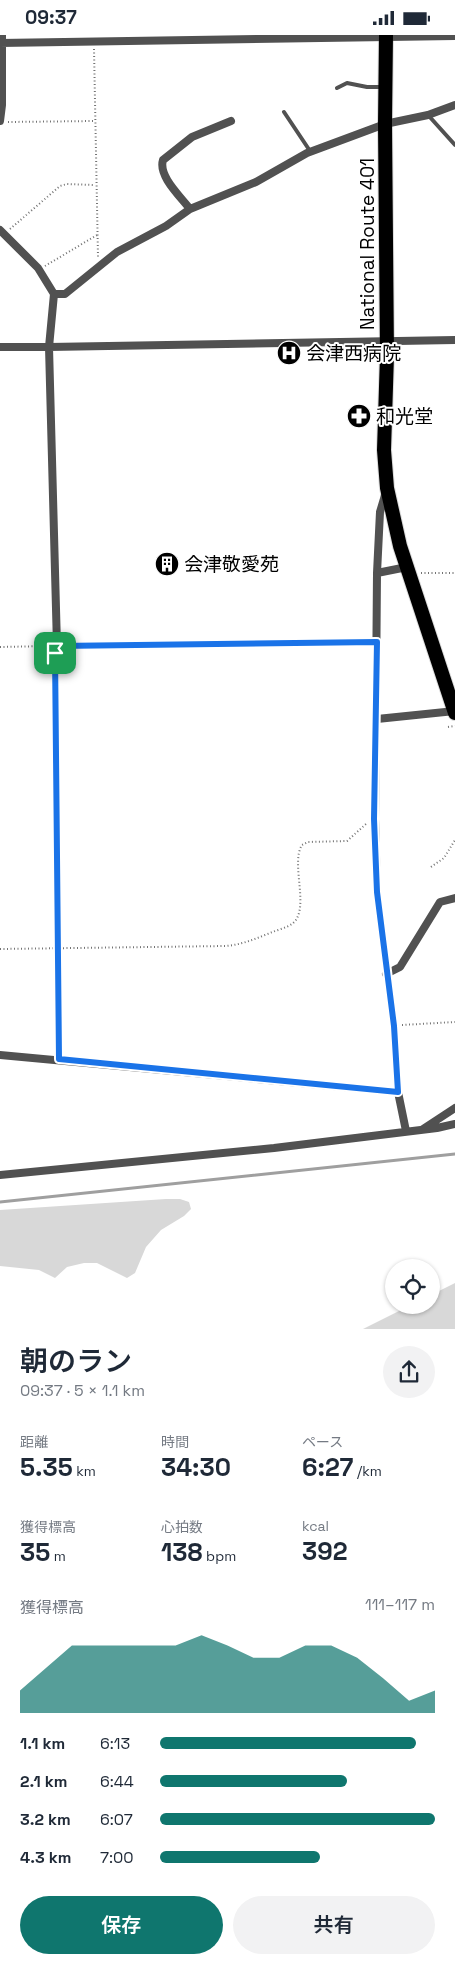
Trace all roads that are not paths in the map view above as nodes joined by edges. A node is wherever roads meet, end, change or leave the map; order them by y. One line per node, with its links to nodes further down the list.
1 (386, 36): 2 (street); 3 (street); 4 (highway, National Route 401)
2 (455, 36)
3 (1, 40): 9 (street)
4 (386, 87): 5 (lane); 11 (highway, National Route 401)
5 (337, 88)
6 (455, 105): 8 (street)
7 (284, 112): 13 (lane)
8 (428, 115): 11 (street); 12 (lane)
9 (1, 121)
10 (232, 121): 14 (street)
11 (385, 124): 13 (street); 18 (highway, National Route 401)
12 (455, 145)
13 (310, 151): 14 (street)
14 (190, 209): 16 (street)
15 (2, 232): 16 (street)
16 (54, 294): 20 (street)
17 (455, 341): 18 (street)
18 (386, 343): 20 (street); 21 (highway, National Route 401)
19 (0, 347): 20 (street)
20 (50, 347): 24 (street)
21 (387, 488): 22 (highway, National Route 401); 23 (street)
22 (408, 570): 23 (street); 25 (highway, National Route 401)
23 (377, 573): 24 (street)
24 (377, 642): 26 (street)
25 (455, 712): 26 (street)
26 (377, 719): 28 (street)
27 (455, 898): 28 (street)
28 (386, 974): 30 (street)
29 (0, 1055): 30 (street)
30 (398, 1092): 34 (street)
31 (455, 1108): 33 (street)
32 (455, 1124): 33 (street)
33 (421, 1130): 34 (street)
34 (406, 1131): 35 (street)
35 (0, 1175)

